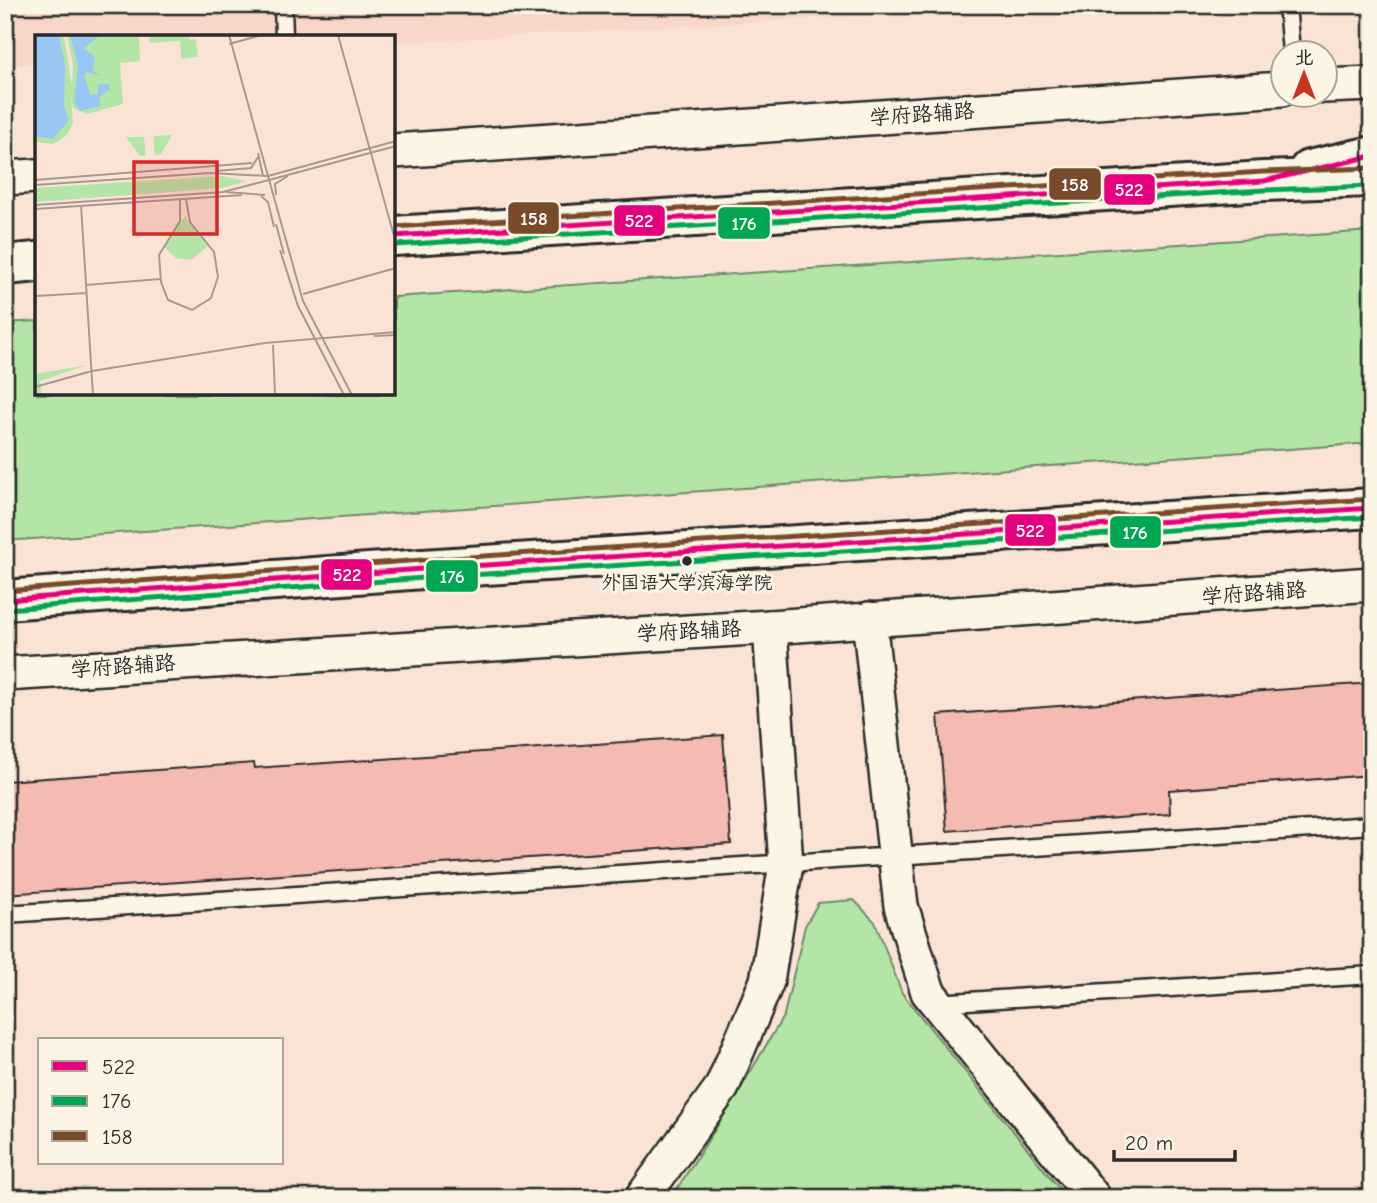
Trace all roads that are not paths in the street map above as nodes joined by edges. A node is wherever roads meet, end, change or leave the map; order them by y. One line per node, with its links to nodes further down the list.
1 (283, 5): 3 (lane)
2 (1287, 5): 4 (lane)
3 (284, 35)
4 (1290, 38)
5 (1372, 84): 6 (street)
6 (1338, 85)
7 (1268, 90): 8 (street, 学府路辅路)
8 (396, 151)
9 (1372, 156): 13 (main road)
10 (35, 176): 12 (street)
11 (1372, 177): 13 (main road)
12 (5, 178)
13 (1264, 181): 14 (main road)
14 (396, 236)
15 (35, 262): 16 (main road)
16 (5, 264)
17 (1372, 508): 19 (main road)
18 (1372, 584): 20 (street, 学府路辅路)
19 (5, 600)
20 (869, 619): 21 (street, 学府路辅路); 24 (street)
21 (770, 627): 22 (street, 学府路辅路); 25 (street)
22 (5, 674)
23 (1372, 825): 24 (lane)
24 (895, 856): 25 (lane); 28 (street)
25 (786, 864): 26 (lane); 29 (street)
26 (5, 914)
27 (1372, 975): 28 (lane)
28 (936, 1003): 30 (street)
29 (642, 1198)
30 (1094, 1198)

